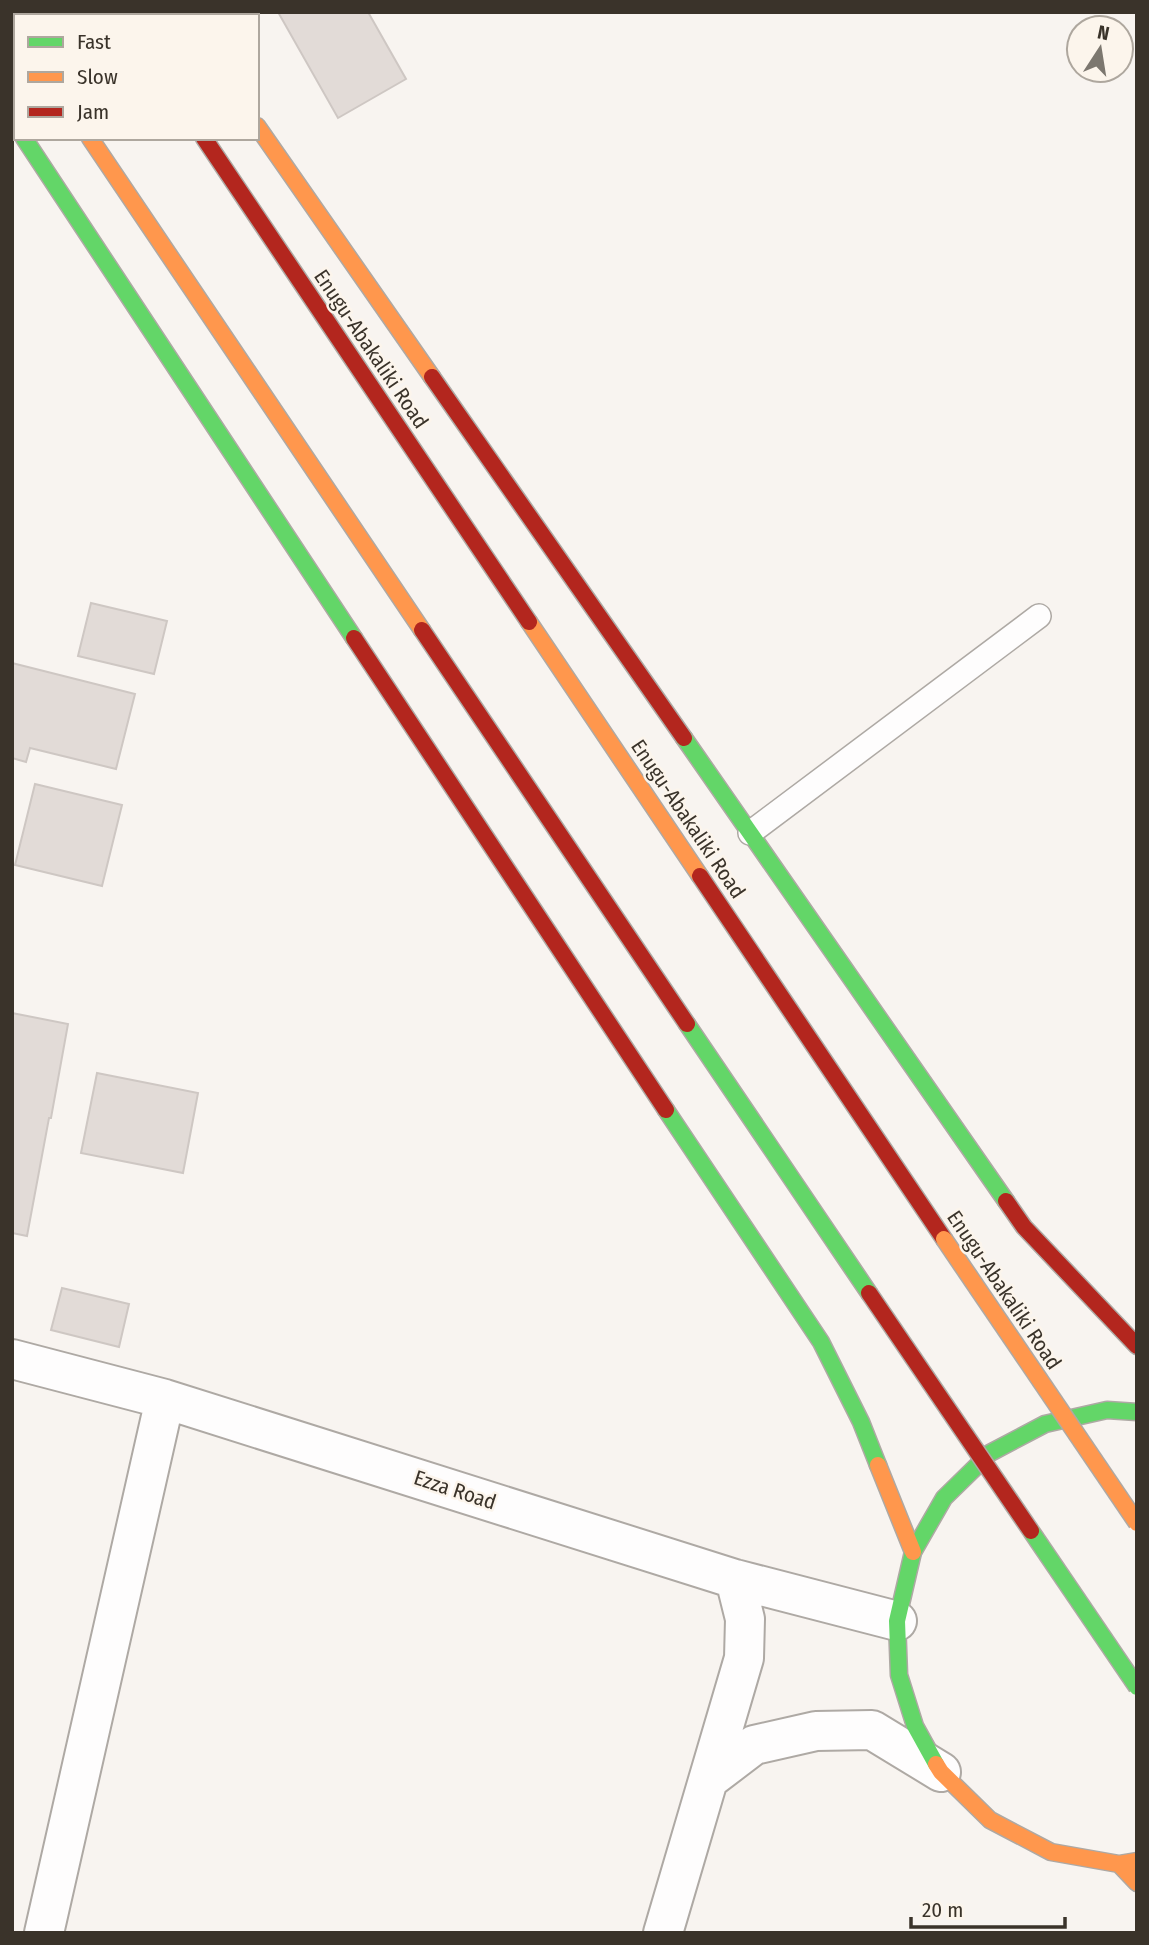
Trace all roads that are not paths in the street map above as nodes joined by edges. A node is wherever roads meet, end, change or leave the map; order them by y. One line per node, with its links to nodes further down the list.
1 (259, 130): 6 (main road)
2 (25, 140): 12 (main road)
3 (91, 140): 15 (main road, bridge)
4 (205, 140): 11 (main road, Enugu-Abakaliki Road, bridge)
5 (1039, 616): 6 (lane)
6 (750, 832): 7 (main road)
7 (1137, 1346)
8 (12, 1359): 9 (street, Ezza Road)
9 (165, 1399): 13 (street, Ezza Road); 21 (street)
10 (1137, 1412): 12 (main road)
11 (1137, 1523)
12 (913, 1552): 14 (main road)
13 (735, 1579): 14 (street, Ezza Road); 17 (street)
14 (897, 1621): 16 (main road)
15 (1137, 1686)
16 (941, 1772): 17 (street); 19 (main road)
17 (708, 1780): 22 (street)
18 (1137, 1861): 19 (main road)
19 (1119, 1864): 20 (main road)
20 (1137, 1884)
21 (44, 1933)
22 (663, 1933)

